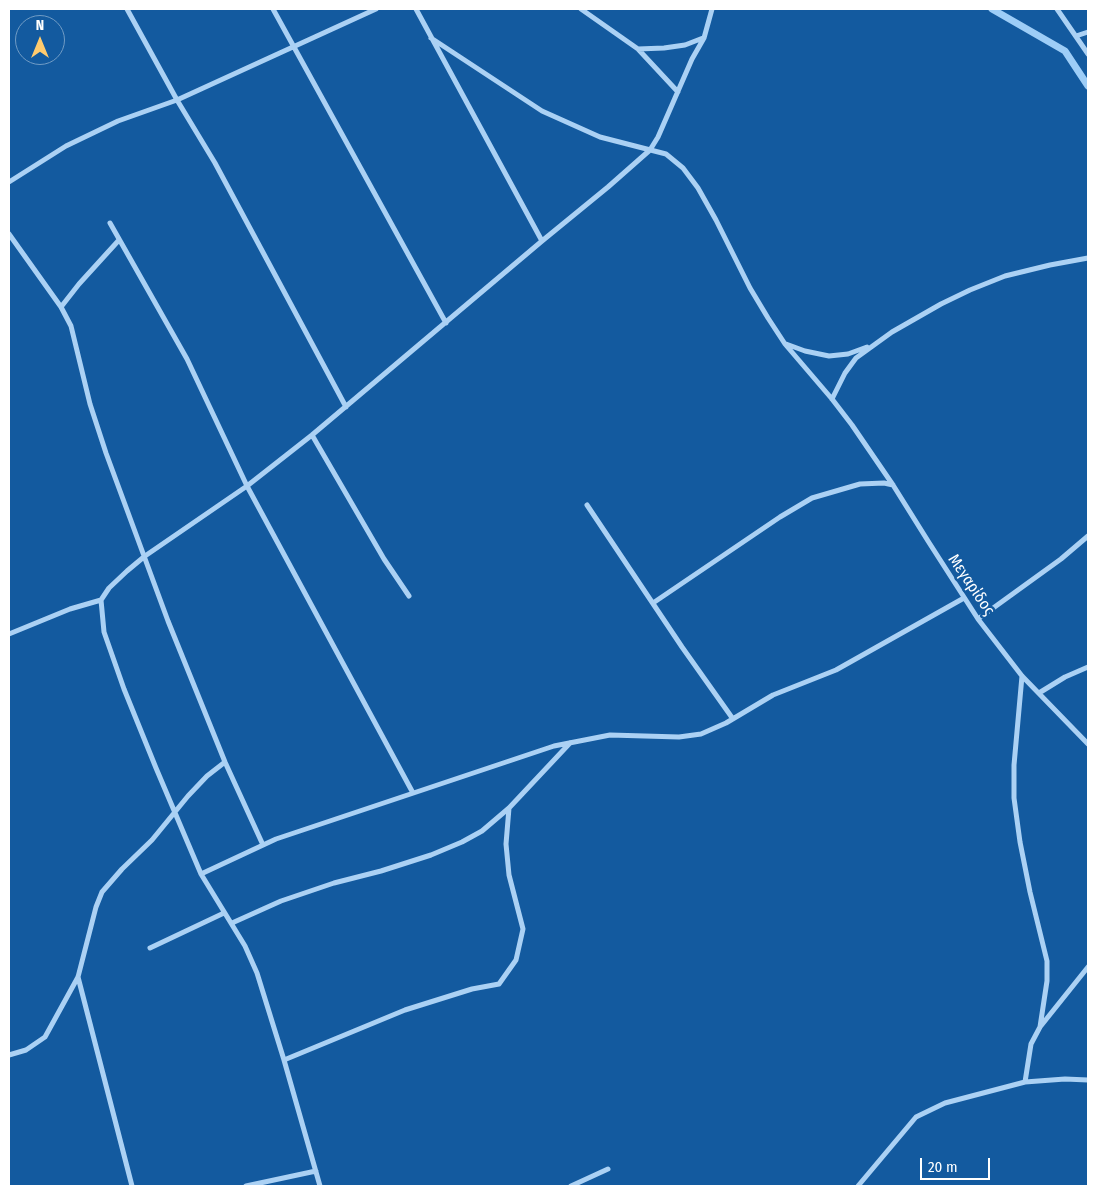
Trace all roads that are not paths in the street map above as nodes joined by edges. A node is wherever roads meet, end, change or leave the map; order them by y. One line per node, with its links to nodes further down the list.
1 (127, 9): 16 (street)
2 (274, 9): 12 (street)
3 (376, 9): 12 (street)
4 (416, 9): 10 (street)
5 (581, 9): 13 (street)
6 (712, 9): 11 (street)
7 (1057, 9): 9 (street)
8 (1088, 32): 9 (street)
9 (1076, 36): 14 (street)
10 (431, 38): 17 (street, Μεγαρίδος); 22 (street)
11 (704, 38): 13 (street); 15 (street)
12 (294, 48): 16 (street); 25 (street)
13 (638, 49): 15 (street)
14 (1088, 54)
15 (678, 92): 17 (street)
16 (177, 100): 18 (street); 29 (street)
17 (650, 150): 22 (street); 26 (street, Μεγαρίδος)
18 (9, 182)
19 (110, 223): 21 (street)
20 (9, 234): 24 (street)
21 (119, 240): 24 (street); 32 (street)
22 (542, 241): 25 (street)
23 (1088, 258): 27 (street)
24 (61, 307): 35 (street)
25 (446, 323): 29 (street)
26 (785, 344): 27 (street); 28 (street, Μεγαρίδος)
27 (874, 344): 28 (street)
28 (832, 399): 31 (street, Μεγαρίδος)
29 (346, 407): 30 (street)
30 (312, 435): 32 (street); 36 (street)
31 (894, 485): 37 (street, Μεγαρίδος); 39 (street)
32 (247, 486): 35 (street); 49 (street)
33 (587, 505): 39 (street)
34 (1088, 536): 40 (street)
35 (144, 556): 38 (street); 48 (street)
36 (409, 596)
37 (964, 598): 40 (street, Μεγαρίδος); 45 (street)
38 (101, 600): 41 (street); 51 (street)
39 (653, 603): 45 (street)
40 (978, 619): 43 (street, Μεγαρίδος)
41 (9, 634)
42 (1088, 667): 44 (street)
43 (1022, 676): 44 (street, Μεγαρίδος); 59 (street)
44 (1039, 693): 47 (street, Μεγαρίδος)
45 (733, 719): 46 (street)
46 (570, 742): 49 (street); 50 (street)
47 (1088, 744)
48 (225, 762): 51 (street); 52 (street)
49 (414, 793): 52 (street)
50 (509, 808): 55 (street); 61 (street)
51 (176, 812): 53 (street); 58 (street)
52 (262, 845): 53 (street)
53 (201, 874): 54 (street)
54 (224, 913): 55 (street); 56 (street)
55 (232, 923): 61 (street)
56 (150, 948)
57 (1088, 968): 59 (street)
58 (78, 977): 60 (street); 66 (street)
59 (1040, 1027): 63 (street)
60 (9, 1055)
61 (284, 1060): 65 (street)
62 (1088, 1080): 63 (street)
63 (1024, 1082): 70 (street)
64 (608, 1169): 69 (street)
65 (316, 1171): 67 (street); 68 (street)
66 (132, 1186)
67 (246, 1186)
68 (320, 1186)
69 (571, 1186)
70 (858, 1186)

